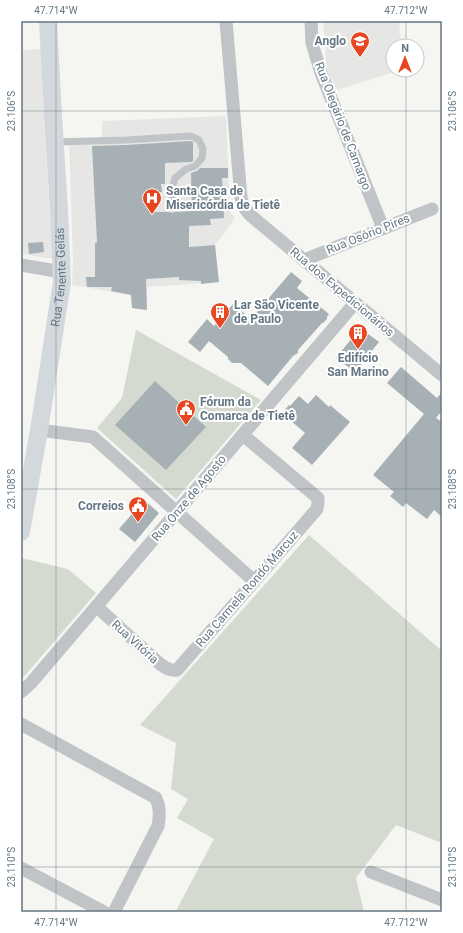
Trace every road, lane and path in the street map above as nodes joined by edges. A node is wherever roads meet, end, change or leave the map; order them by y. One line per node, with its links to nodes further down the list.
1 (48, 21): 4 (street, Rua Tenente Gelás)
2 (226, 21): 8 (street, Rua dos Expedicionários)
3 (311, 21): 7 (street, Rua Olegário de Camargo)
4 (55, 142): 5 (lane); 10 (street, Rua Tenente Gelás)
5 (172, 208)
6 (432, 209): 7 (street, Rua Osório Pires)
7 (383, 228): 8 (street, Rua Osório Pires)
8 (304, 260): 11 (street, Rua dos Expedicionários)
9 (21, 265): 10 (street)
10 (62, 272): 13 (street, Rua Tenente Gelás)
11 (355, 303): 12 (street, Rua dos Expedicionários); 14 (street, Rua Onze de Agosto)
12 (442, 375)
13 (39, 430): 15 (street); 16 (street, Rua Tenente Gelás)
14 (243, 435): 15 (street, Rua Onze de Agosto); 17 (street, Rua Carmela Rondó Marcuz)
15 (177, 512): 17 (street); 18 (street, Rua Onze de Agosto)
16 (21, 529)
17 (254, 581): 19 (street, Rua Carmela Rondó Marcuz)
18 (97, 607): 19 (street, Rua Vitória); 20 (street, Rua Onze de Agosto)
19 (177, 670)
20 (21, 692)
21 (21, 724): 26 (street)
22 (21, 868): 25 (street)
23 (371, 872): 24 (street)
24 (442, 900)
25 (104, 912)
26 (114, 912)

